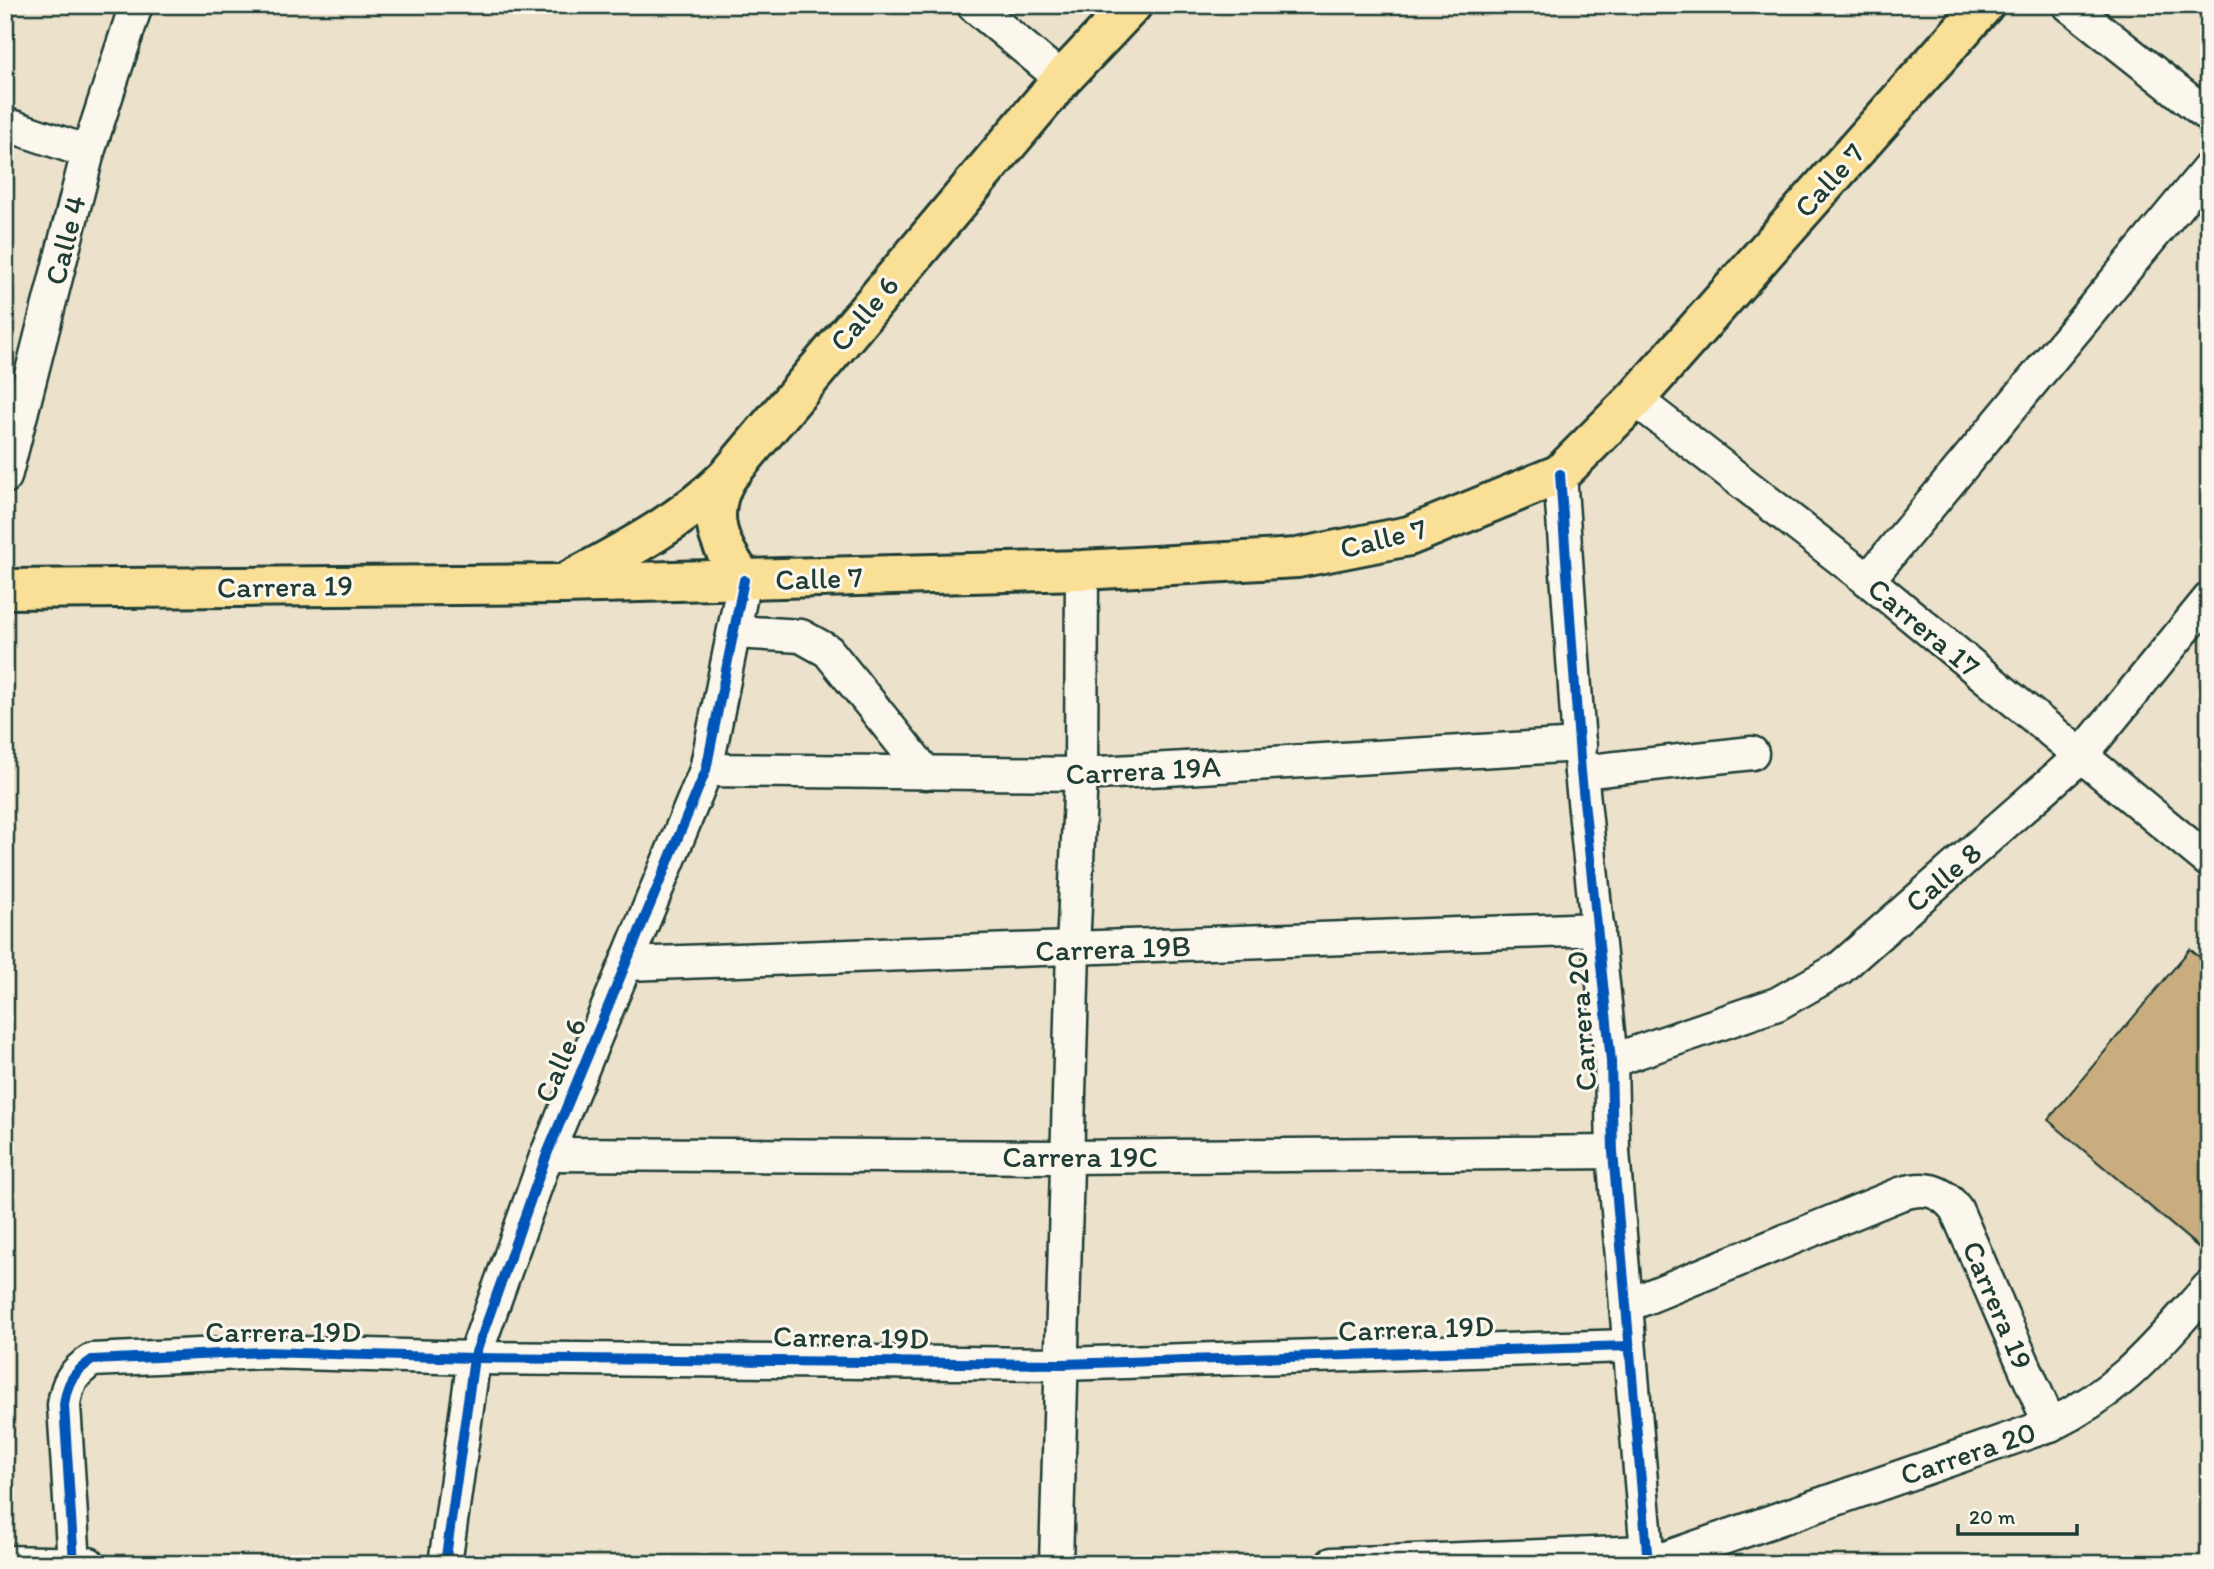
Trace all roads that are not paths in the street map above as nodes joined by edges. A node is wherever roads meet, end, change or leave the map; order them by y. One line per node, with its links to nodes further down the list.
1 (136, 5): 9 (street, Calle 4)
2 (972, 5): 6 (street)
3 (1132, 5): 6 (main road, Calle 6)
4 (1984, 5): 11 (main road, Calle 7)
5 (2069, 5): 7 (street)
6 (1062, 79): 14 (main road, Calle 6)
7 (2209, 116)
8 (5, 124): 9 (street)
9 (88, 152): 13 (street, Calle 4)
10 (2209, 168): 17 (street)
11 (1635, 399): 12 (main road, Calle 7); 17 (street, Carrera 17)
12 (1560, 474): 15 (main road, Calle 7); 24 (street, Carrera 20)
13 (5, 477)
14 (727, 477): 16 (main road); 18 (main road, Calle 6)
15 (1082, 570): 16 (main road, Calle 7); 27 (street)
16 (744, 580): 18 (main road, Calle 7); 21 (street, Calle 6)
17 (1868, 580): 23 (street, Carrera 17)
18 (564, 584): 19 (main road, Carrera 19)
19 (5, 589)
20 (2209, 599): 23 (street, Calle 8)
21 (735, 632): 25 (street, Calle 6); 26 (street)
22 (1752, 753): 24 (street, Carrera 19A)
23 (2080, 757): 28 (street, Carrera 17); 32 (street, Calle 8)
24 (1580, 759): 27 (street, Carrera 19A); 29 (street, Carrera 20)
25 (706, 770): 26 (street, Carrera 19A); 31 (street, Calle 6)
26 (926, 773): 27 (street, Carrera 19A)
27 (1081, 774): 30 (street)
28 (2209, 861)
29 (1598, 929): 30 (street, Carrera 19B); 32 (street, Carrera 20)
30 (1073, 949): 31 (street, Carrera 19B); 35 (street)
31 (627, 964): 34 (street, Calle 6)
32 (1611, 1061): 33 (street, Carrera 20)
33 (1613, 1152): 35 (street, Carrera 19C); 37 (street, Carrera 20)
34 (547, 1154): 35 (street, Carrera 19C); 39 (street, Calle 6)
35 (1067, 1157): 40 (street)
36 (2209, 1287): 41 (street, Carrera 20)
37 (1626, 1306): 38 (street, Carrera 20); 41 (street, Carrera 19)
38 (1629, 1346): 40 (street, Carrera 19D); 42 (street, Carrera 20)
39 (474, 1358): 40 (street, Carrera 19D); 44 (street, Carrera 19D); 46 (street, Calle 6)
40 (1062, 1364): 47 (street)
41 (2050, 1425): 42 (street, Carrera 20)
42 (1647, 1560): 48 (street, Carrera 20)
43 (5, 1562): 44 (street)
44 (74, 1564): 45 (street)
45 (89, 1564)
46 (445, 1564)
47 (1056, 1564)
48 (1332, 1564)

